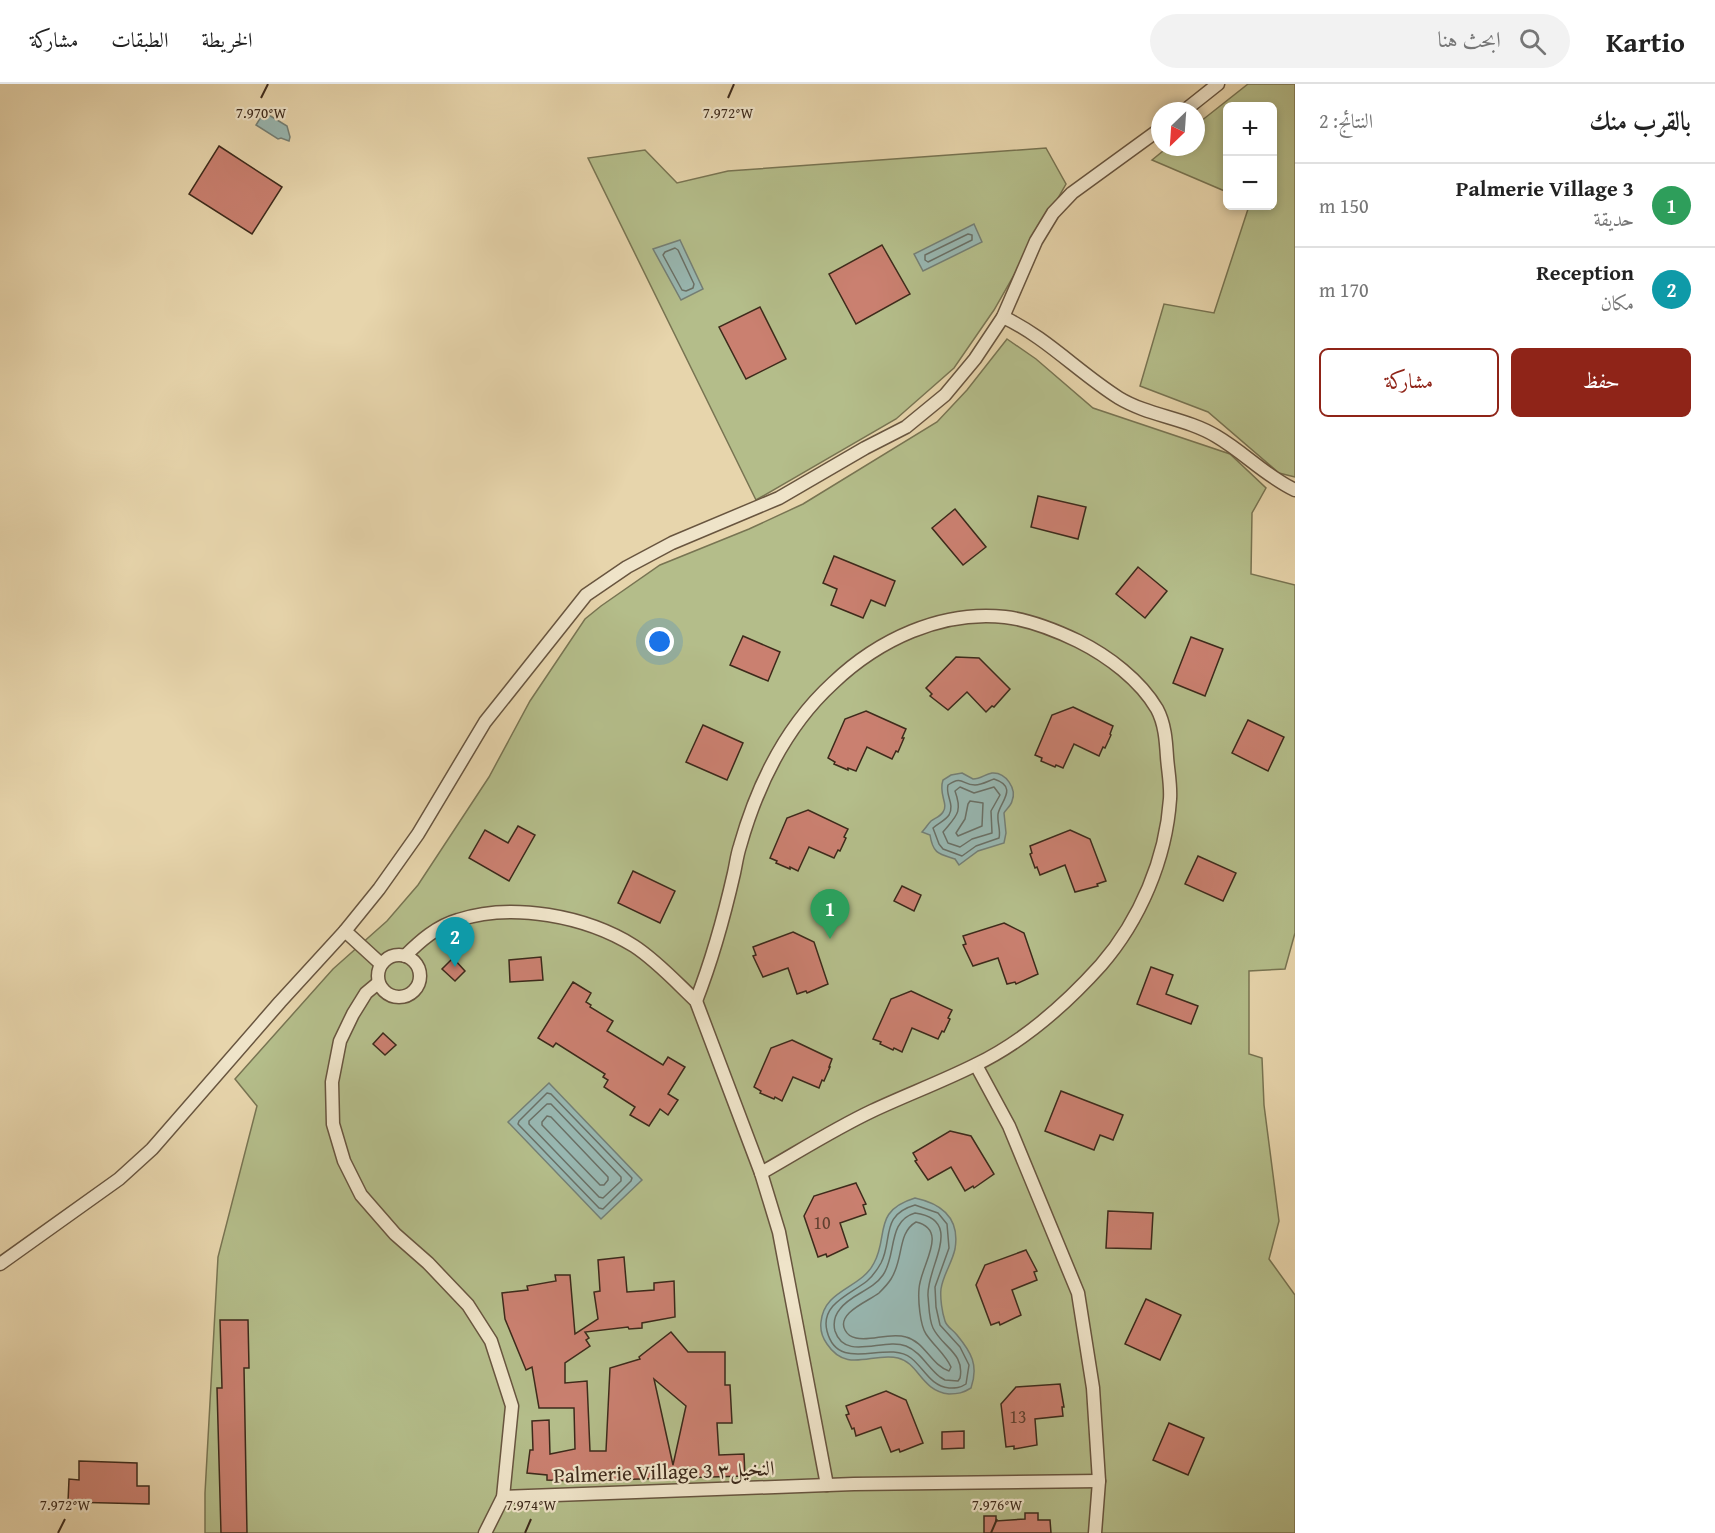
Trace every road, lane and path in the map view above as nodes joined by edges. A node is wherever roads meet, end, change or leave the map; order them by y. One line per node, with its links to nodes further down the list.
1 (1218, 84): 2 (street)
2 (1195, 102)
3 (1151, 136): 4 (street)
4 (1003, 317): 5 (street); 6 (street)
5 (1295, 490)
6 (345, 931): 8 (street); 13 (street)
7 (405, 956): 8 (street); 9 (street); 10 (street)
8 (381, 964): 9 (street)
9 (378, 982): 16 (street)
10 (696, 1001): 11 (street); 12 (street)
11 (976, 1065): 12 (street); 14 (street)
12 (761, 1173): 15 (street)
13 (0, 1264)
14 (1099, 1481): 15 (street, Palmerie Village 3 النخيل٣); 18 (street)
15 (827, 1485): 16 (street, Palmerie Village 3 النخيل٣)
16 (503, 1497): 17 (street)
17 (485, 1533)
18 (1095, 1533)

